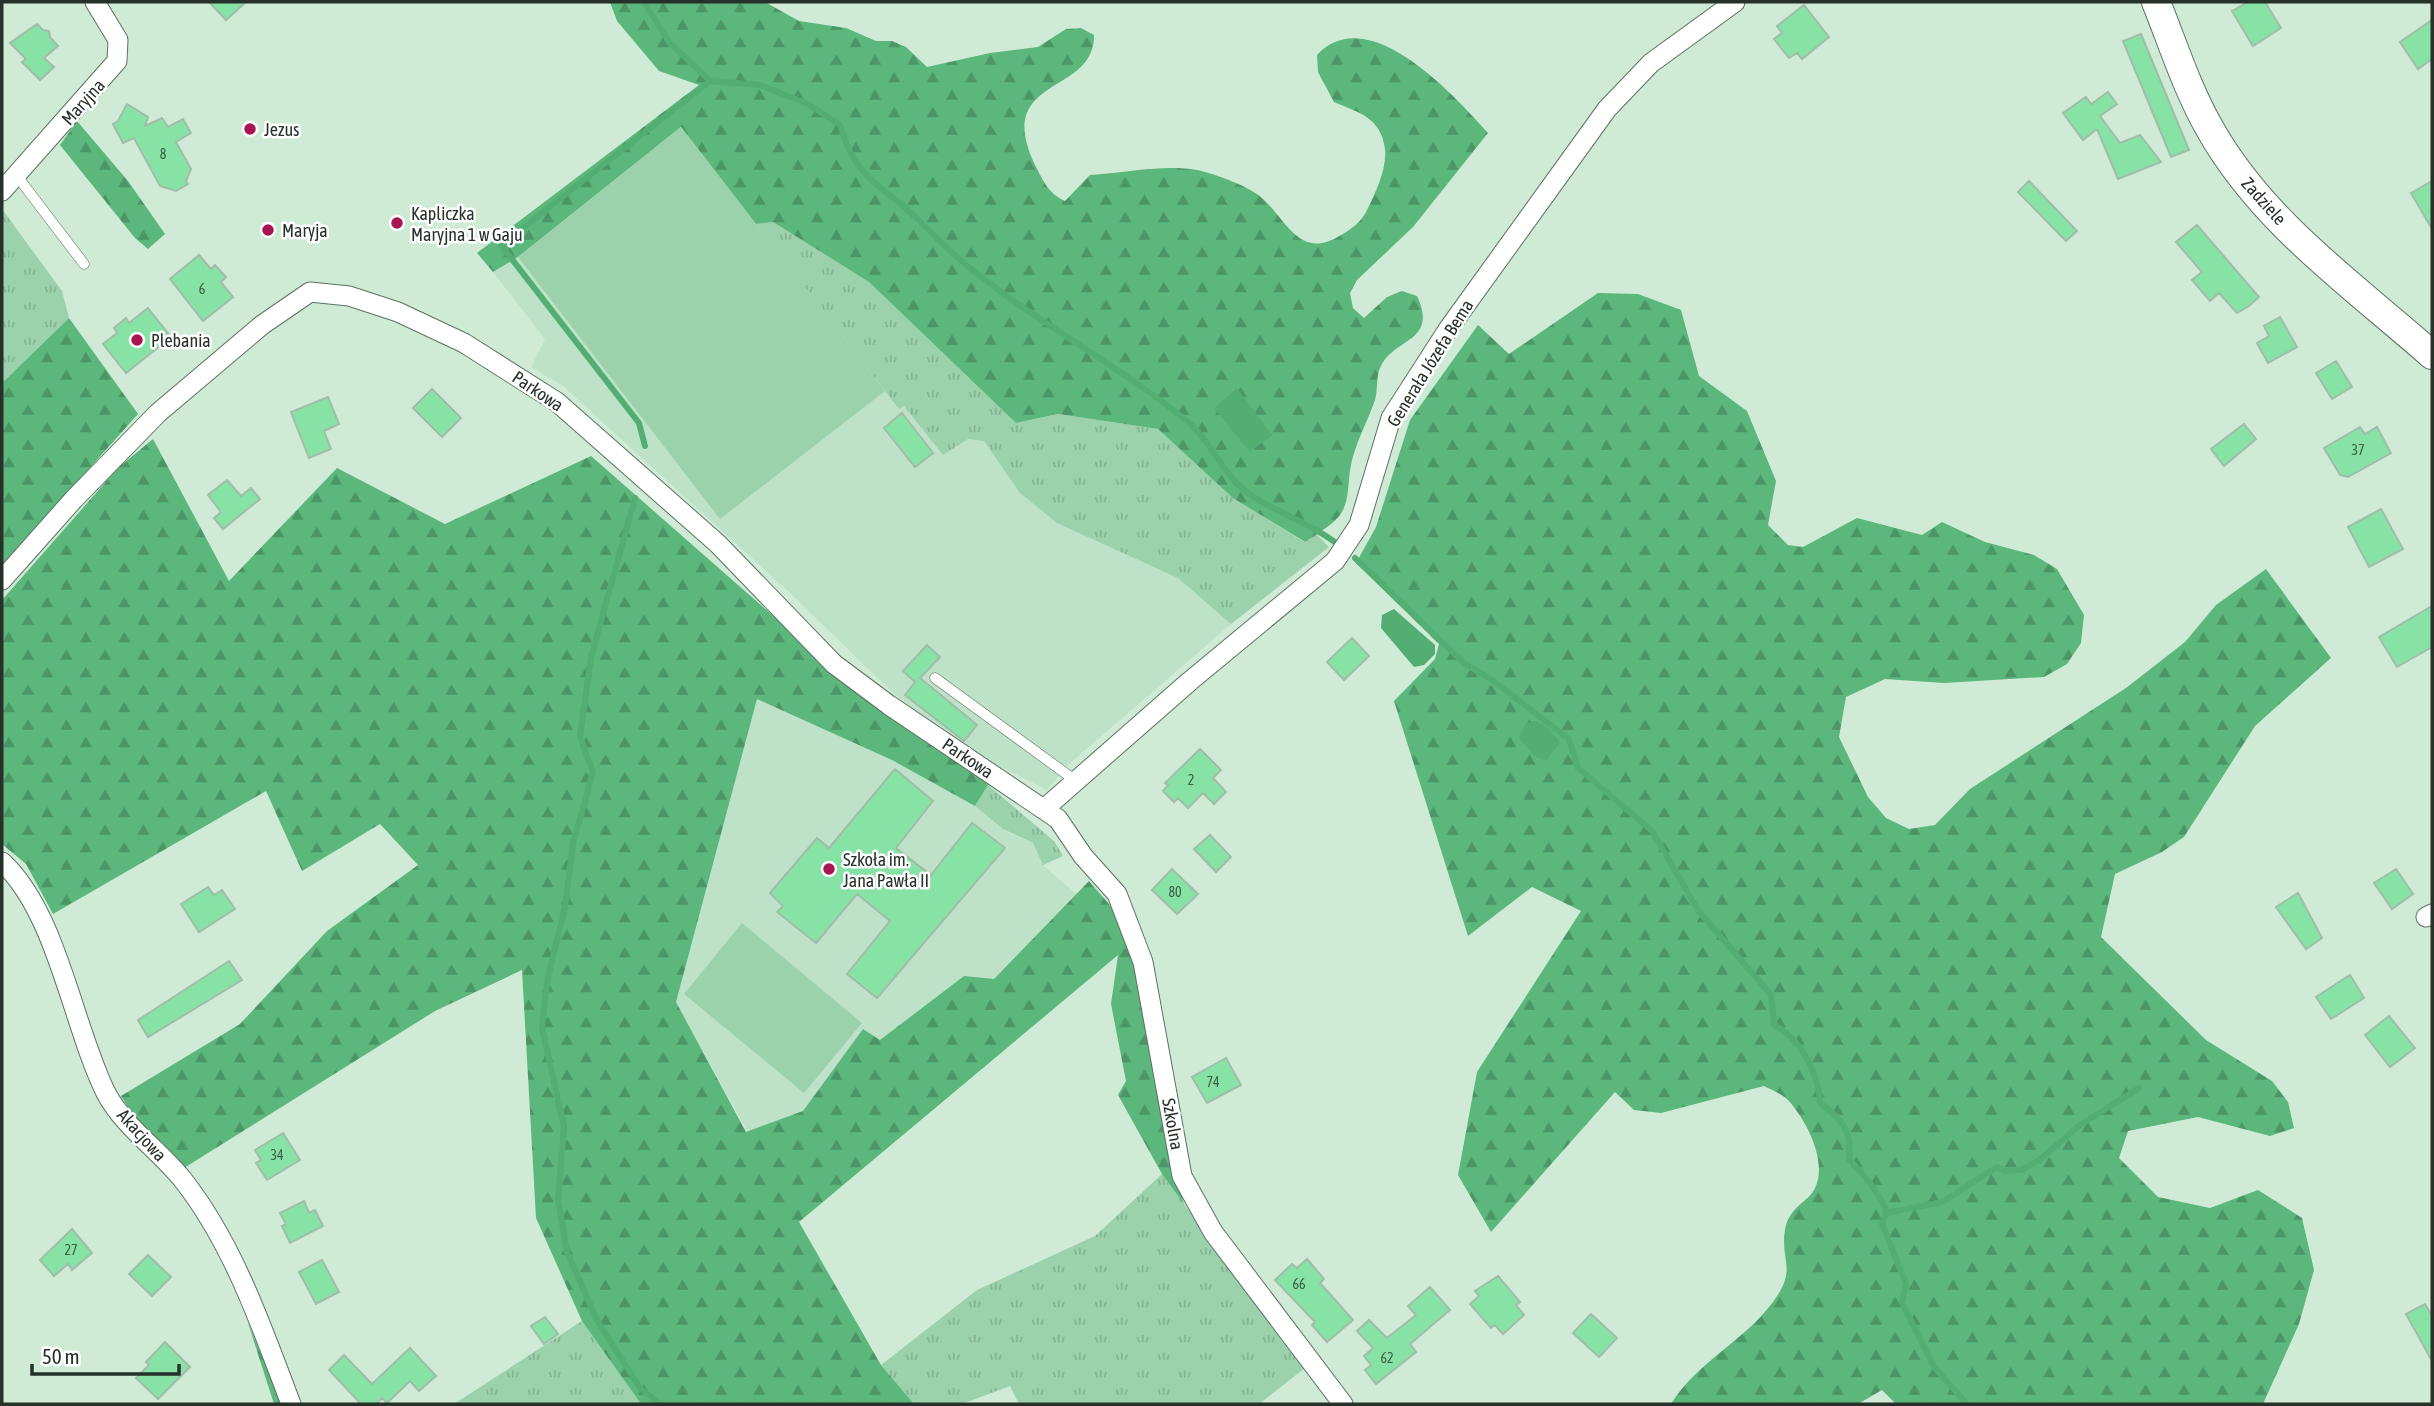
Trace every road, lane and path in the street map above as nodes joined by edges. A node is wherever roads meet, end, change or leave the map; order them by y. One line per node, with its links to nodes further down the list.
1 (95, 2): 4 (street, Maryjna)
2 (1735, 2): 10 (street, Generała Józefa Bema)
3 (2156, 2): 7 (street, Zadziele)
4 (17, 176): 5 (street, Maryjna); 6 (lane)
5 (2, 191)
6 (84, 264)
7 (2432, 355)
8 (2, 580): 11 (street, Parkowa)
9 (934, 678): 10 (lane)
10 (1076, 781): 11 (street, Generała Józefa Bema)
11 (1051, 814): 14 (street, Szkolna)
12 (2, 862): 13 (street, Akacjowa)
13 (290, 1404)
14 (1343, 1404)

